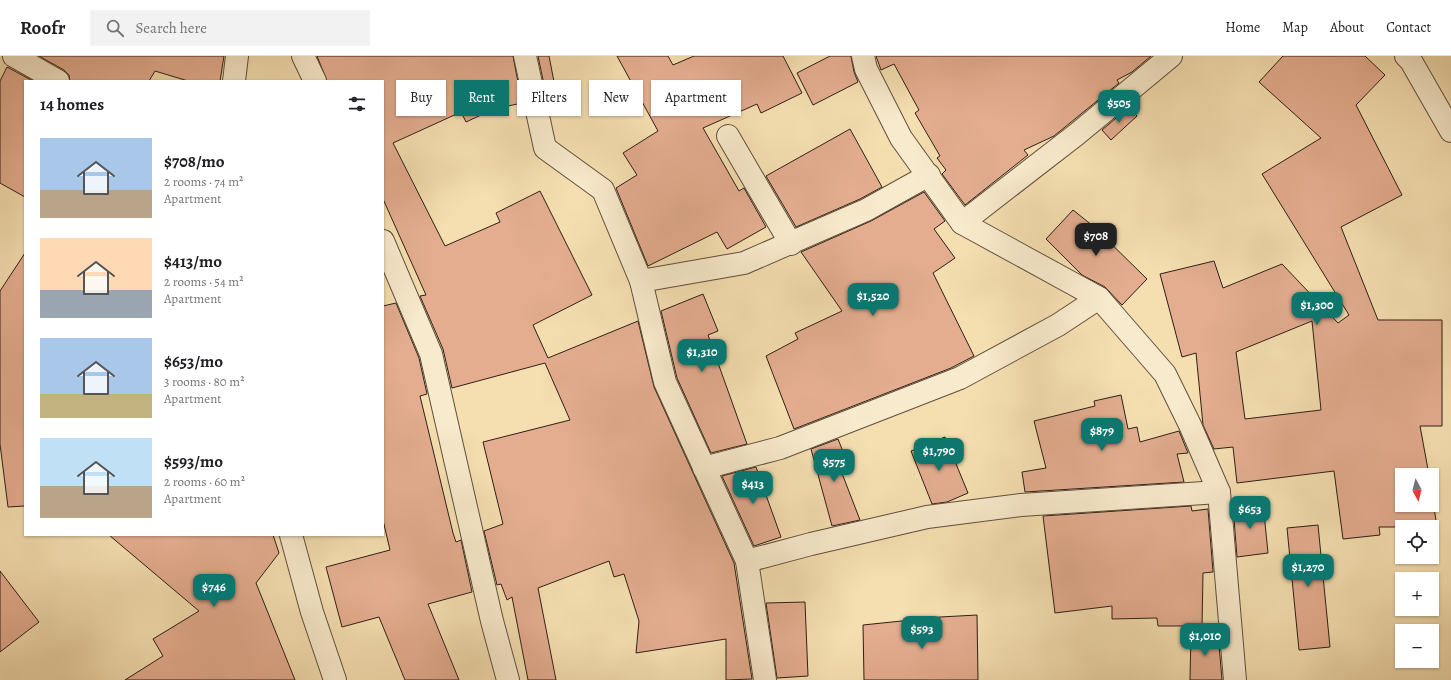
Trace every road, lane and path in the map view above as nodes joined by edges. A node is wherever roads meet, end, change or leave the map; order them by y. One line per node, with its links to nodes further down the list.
1 (14, 56): 8 (street)
2 (237, 56): 9 (street)
3 (303, 56): 10 (street)
4 (525, 56): 17 (street)
5 (863, 56): 13 (street)
6 (1171, 56): 14 (street)
7 (1406, 56): 11 (street)
8 (56, 80)
9 (234, 80)
10 (316, 80)
11 (1451, 131)
12 (728, 136): 16 (street)
13 (929, 175): 14 (street); 16 (street)
14 (962, 223): 18 (street)
15 (384, 243): 24 (street)
16 (791, 244): 17 (street)
17 (641, 281): 19 (street)
18 (1099, 298): 19 (street); 20 (street)
19 (704, 468): 22 (street)
20 (1219, 492): 22 (street); 26 (street)
21 (291, 536): 23 (street)
22 (747, 561): 25 (street)
23 (335, 680)
24 (508, 680)
25 (765, 680)
26 (1235, 680)

